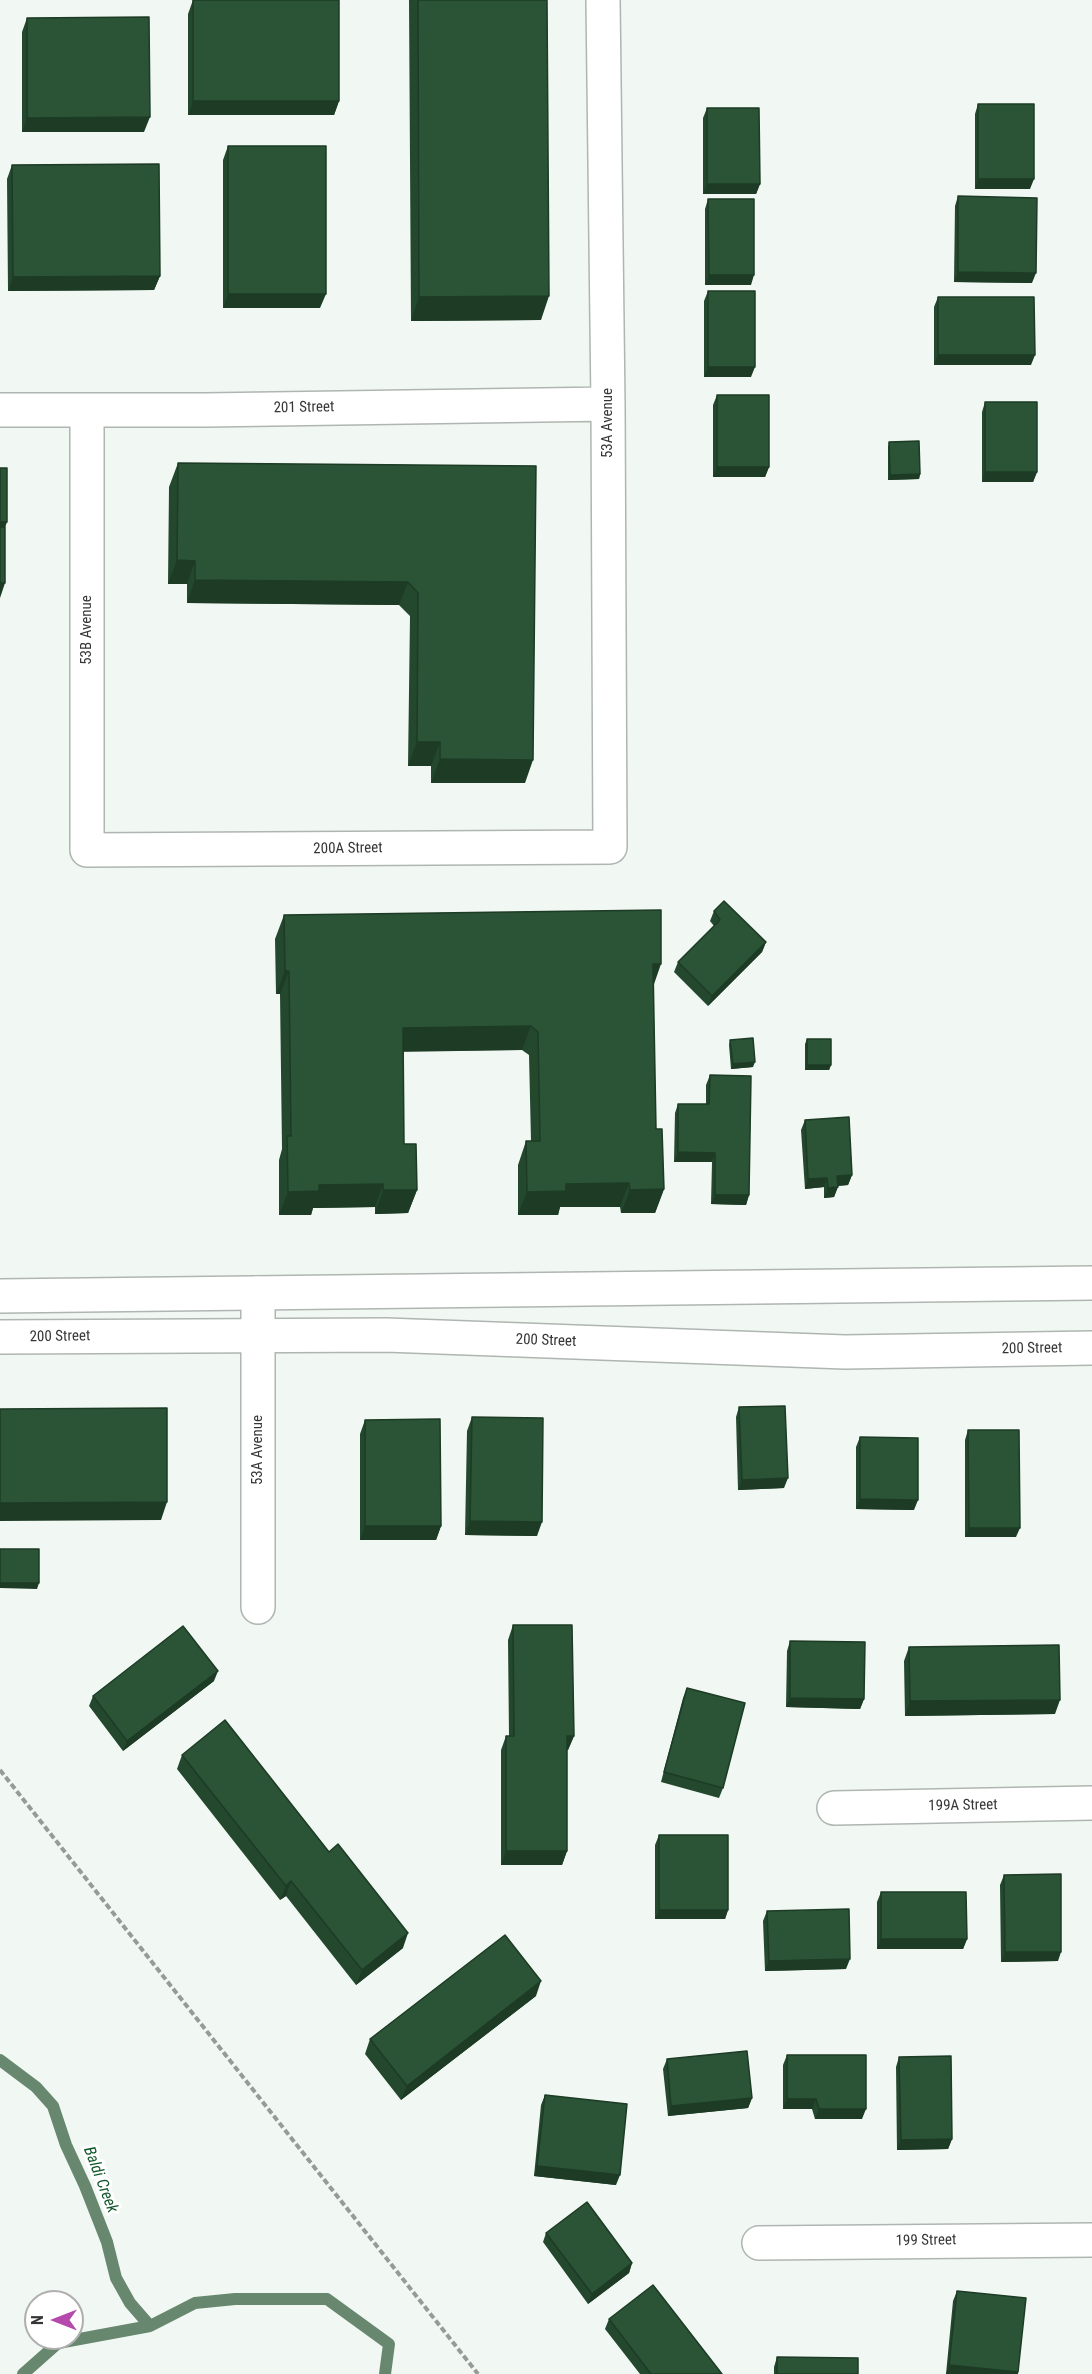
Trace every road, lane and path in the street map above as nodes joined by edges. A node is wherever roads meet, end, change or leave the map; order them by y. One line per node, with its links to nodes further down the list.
1 (603, 0): 2 (street, 53A Avenue)
2 (608, 404): 4 (street, 201 Street); 5 (street, 53A Avenue)
3 (0, 410): 4 (street, 201 Street)
4 (87, 410): 6 (street, 53B Avenue)
5 (610, 847): 6 (street, 200A Street)
6 (87, 850)
7 (1092, 1283): 8 (street)
8 (258, 1293): 9 (street); 10 (street, 53A Avenue)
9 (0, 1296)
10 (258, 1335): 11 (street, 200 Street); 12 (street, 200 Street); 13 (street, 53A Avenue)
11 (0, 1337)
12 (1092, 1348)
13 (258, 1607)
14 (0, 1770): 19 (path)
15 (1092, 1803): 16 (street, 199A Street)
16 (834, 1808)
17 (1092, 2240): 18 (street, 199 Street)
18 (759, 2243)
19 (478, 2374)

